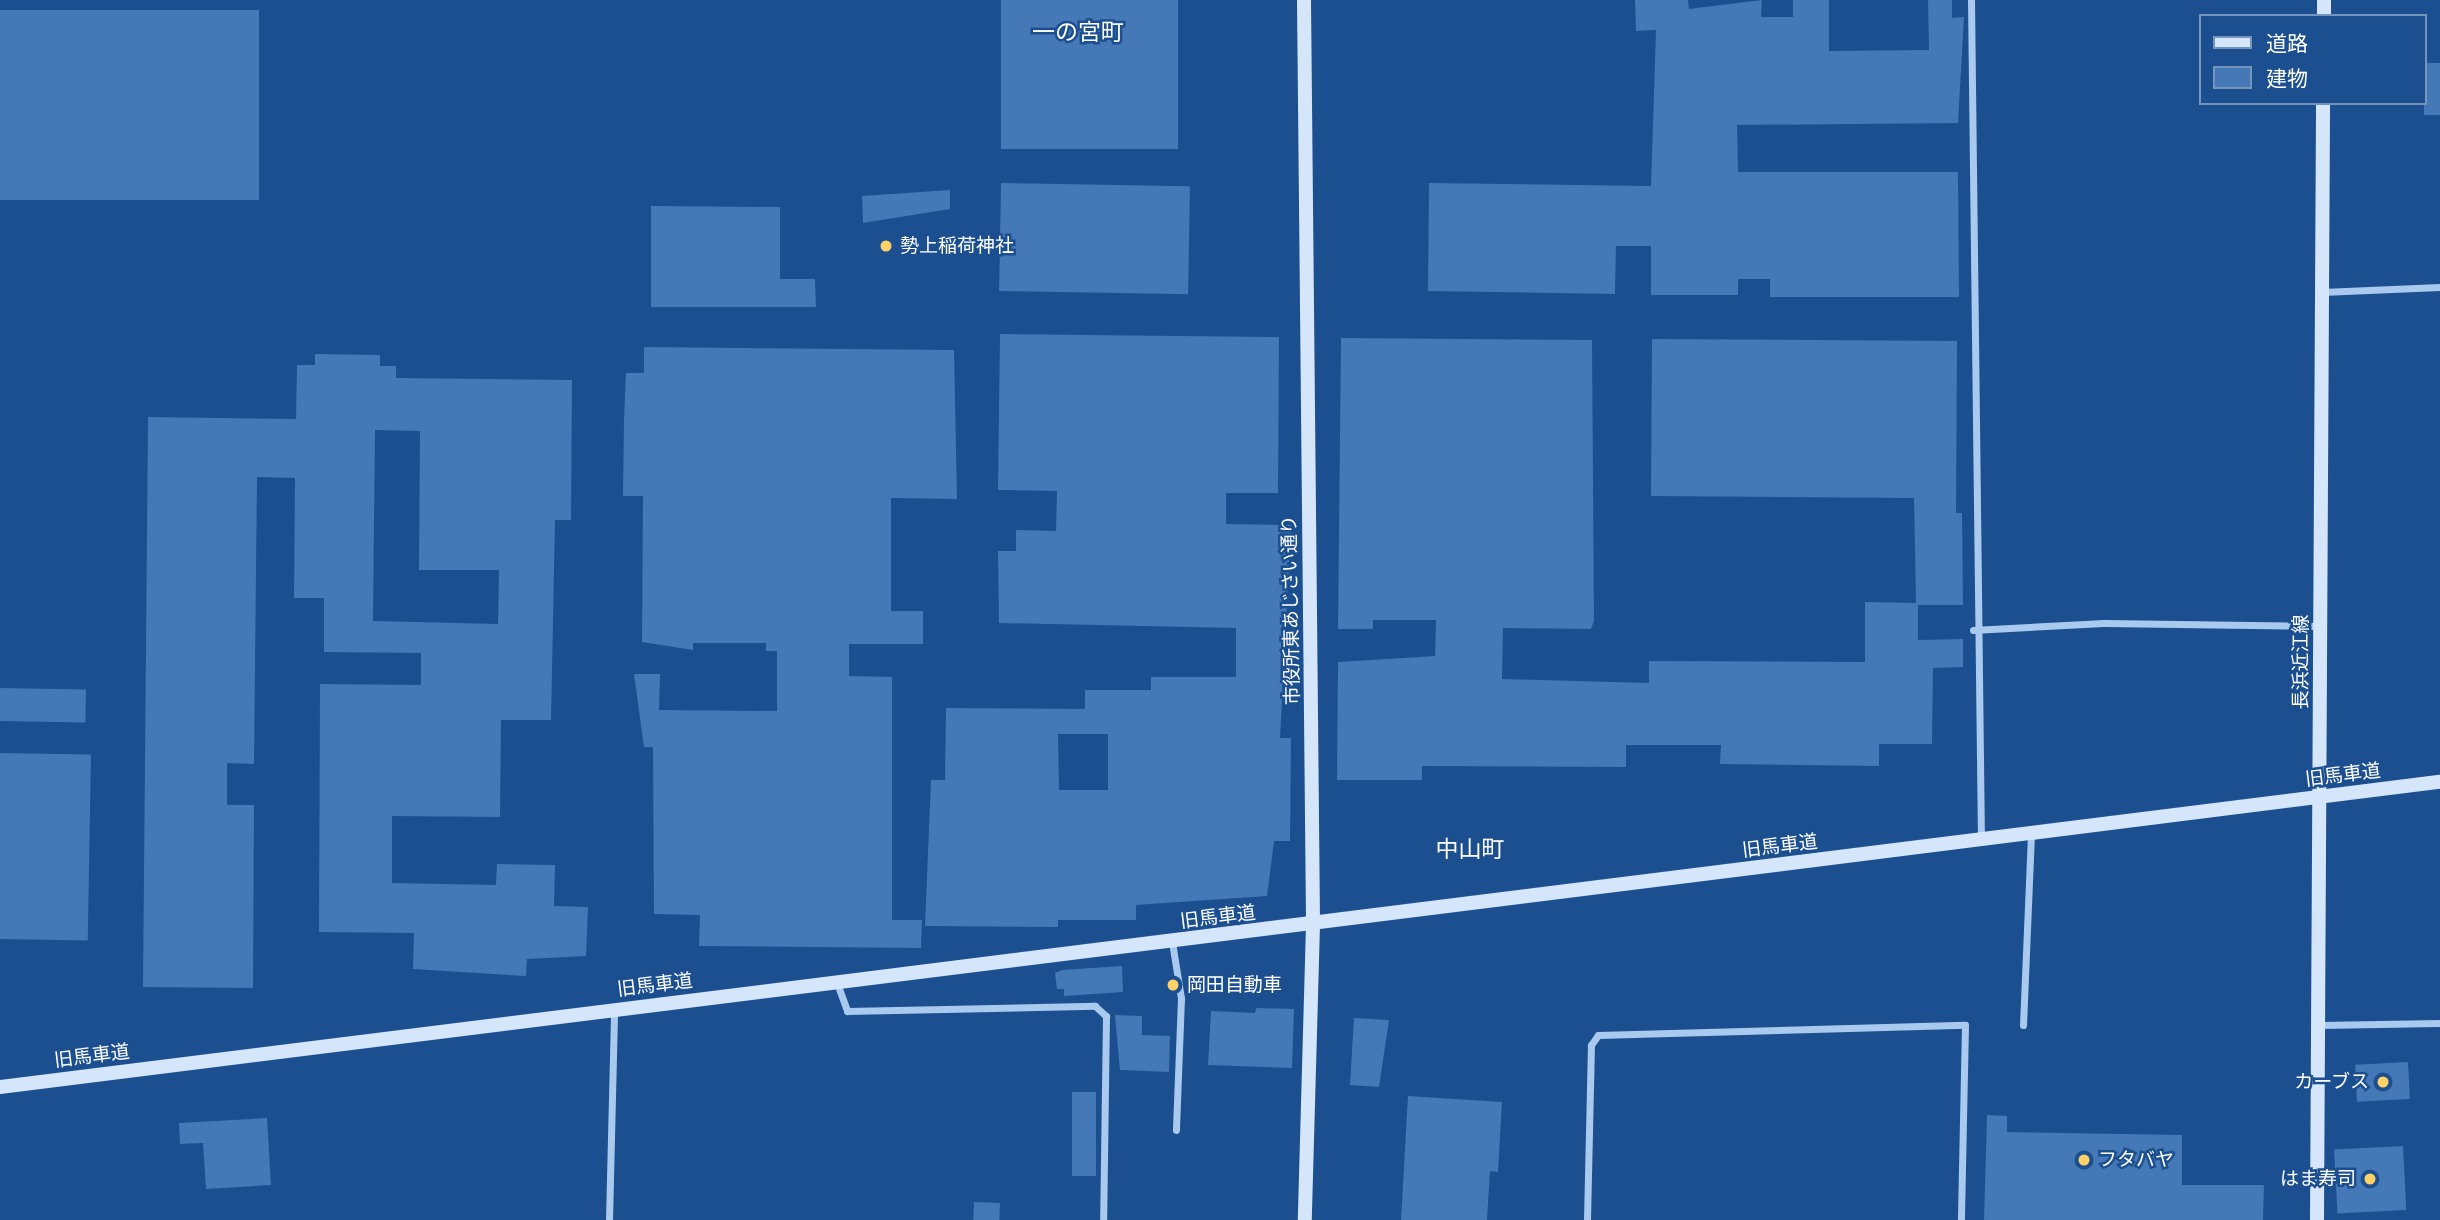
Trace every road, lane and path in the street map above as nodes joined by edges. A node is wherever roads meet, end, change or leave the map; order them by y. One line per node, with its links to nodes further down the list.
1 (1304, 0): 12 (street, 市役所東あじさい通り)
2 (1971, 0): 7 (street)
3 (2323, 105): 5 (street, 長浜近江線)
4 (2440, 287): 5 (street)
5 (2322, 292): 6 (street, 長浜近江線)
6 (2320, 626): 7 (street); 9 (street, 長浜近江線)
7 (1973, 630): 11 (street)
8 (2440, 782): 9 (street, 旧馬車道)
9 (2320, 797): 10 (street, 旧馬車道); 18 (street, 長浜近江線)
10 (2031, 835): 11 (street, 旧馬車道); 17 (street)
11 (1981, 839): 12 (street, 旧馬車道)
12 (1313, 925): 13 (street, 旧馬車道); 23 (street, 市役所東あじさい通り)
13 (1172, 942): 14 (street, 旧馬車道); 20 (street)
14 (837, 983): 15 (street, 旧馬車道); 22 (street)
15 (614, 1010): 19 (street, 旧馬車道); 21 (street)
16 (2440, 1023): 18 (street)
17 (2023, 1025)
18 (2319, 1025): 26 (street, 長浜近江線)
19 (0, 1087)
20 (1176, 1130)
21 (609, 1220)
22 (1103, 1220)
23 (1305, 1220)
24 (1587, 1220): 25 (street)
25 (1961, 1220)
26 (2317, 1220)

